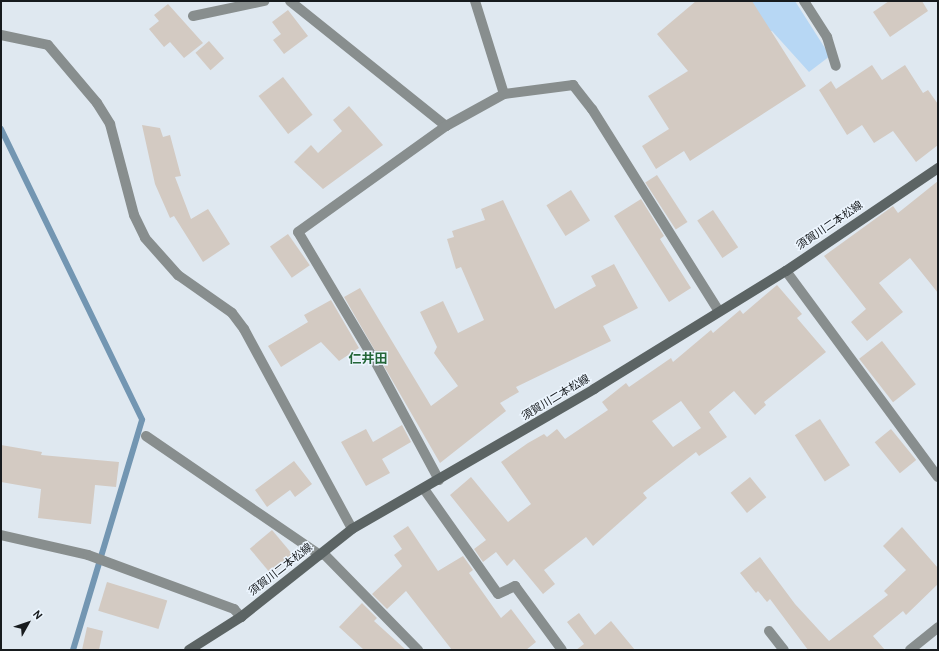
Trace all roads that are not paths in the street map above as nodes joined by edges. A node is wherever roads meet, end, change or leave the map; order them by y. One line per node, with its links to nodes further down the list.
1 (264, 1): 5 (street)
2 (290, 1): 9 (street)
3 (475, 1): 8 (street)
4 (804, 1): 7 (street)
5 (193, 16)
6 (1, 35): 17 (street)
7 (836, 66)
8 (504, 94): 9 (street); 12 (street)
9 (446, 126): 15 (street)
10 (938, 168): 11 (main road, 須賀川二本松線)
11 (786, 271): 12 (main road, 須賀川二本松線); 14 (street)
12 (718, 310): 15 (main road, 須賀川二本松線)
13 (146, 436): 19 (street)
14 (938, 477)
15 (439, 480): 16 (main road, 須賀川二本松線)
16 (424, 488): 17 (main road, 須賀川二本松線); 25 (street)
17 (352, 529): 19 (main road, 須賀川二本松線)
18 (1, 535): 20 (street)
19 (322, 554): 20 (main road, 須賀川二本松線); 24 (street)
20 (241, 617): 23 (main road, 須賀川二本松線)
21 (938, 627): 27 (street)
22 (769, 631): 26 (street)
23 (190, 650)
24 (418, 650)
25 (562, 650)
26 (784, 650)
27 (910, 650)

